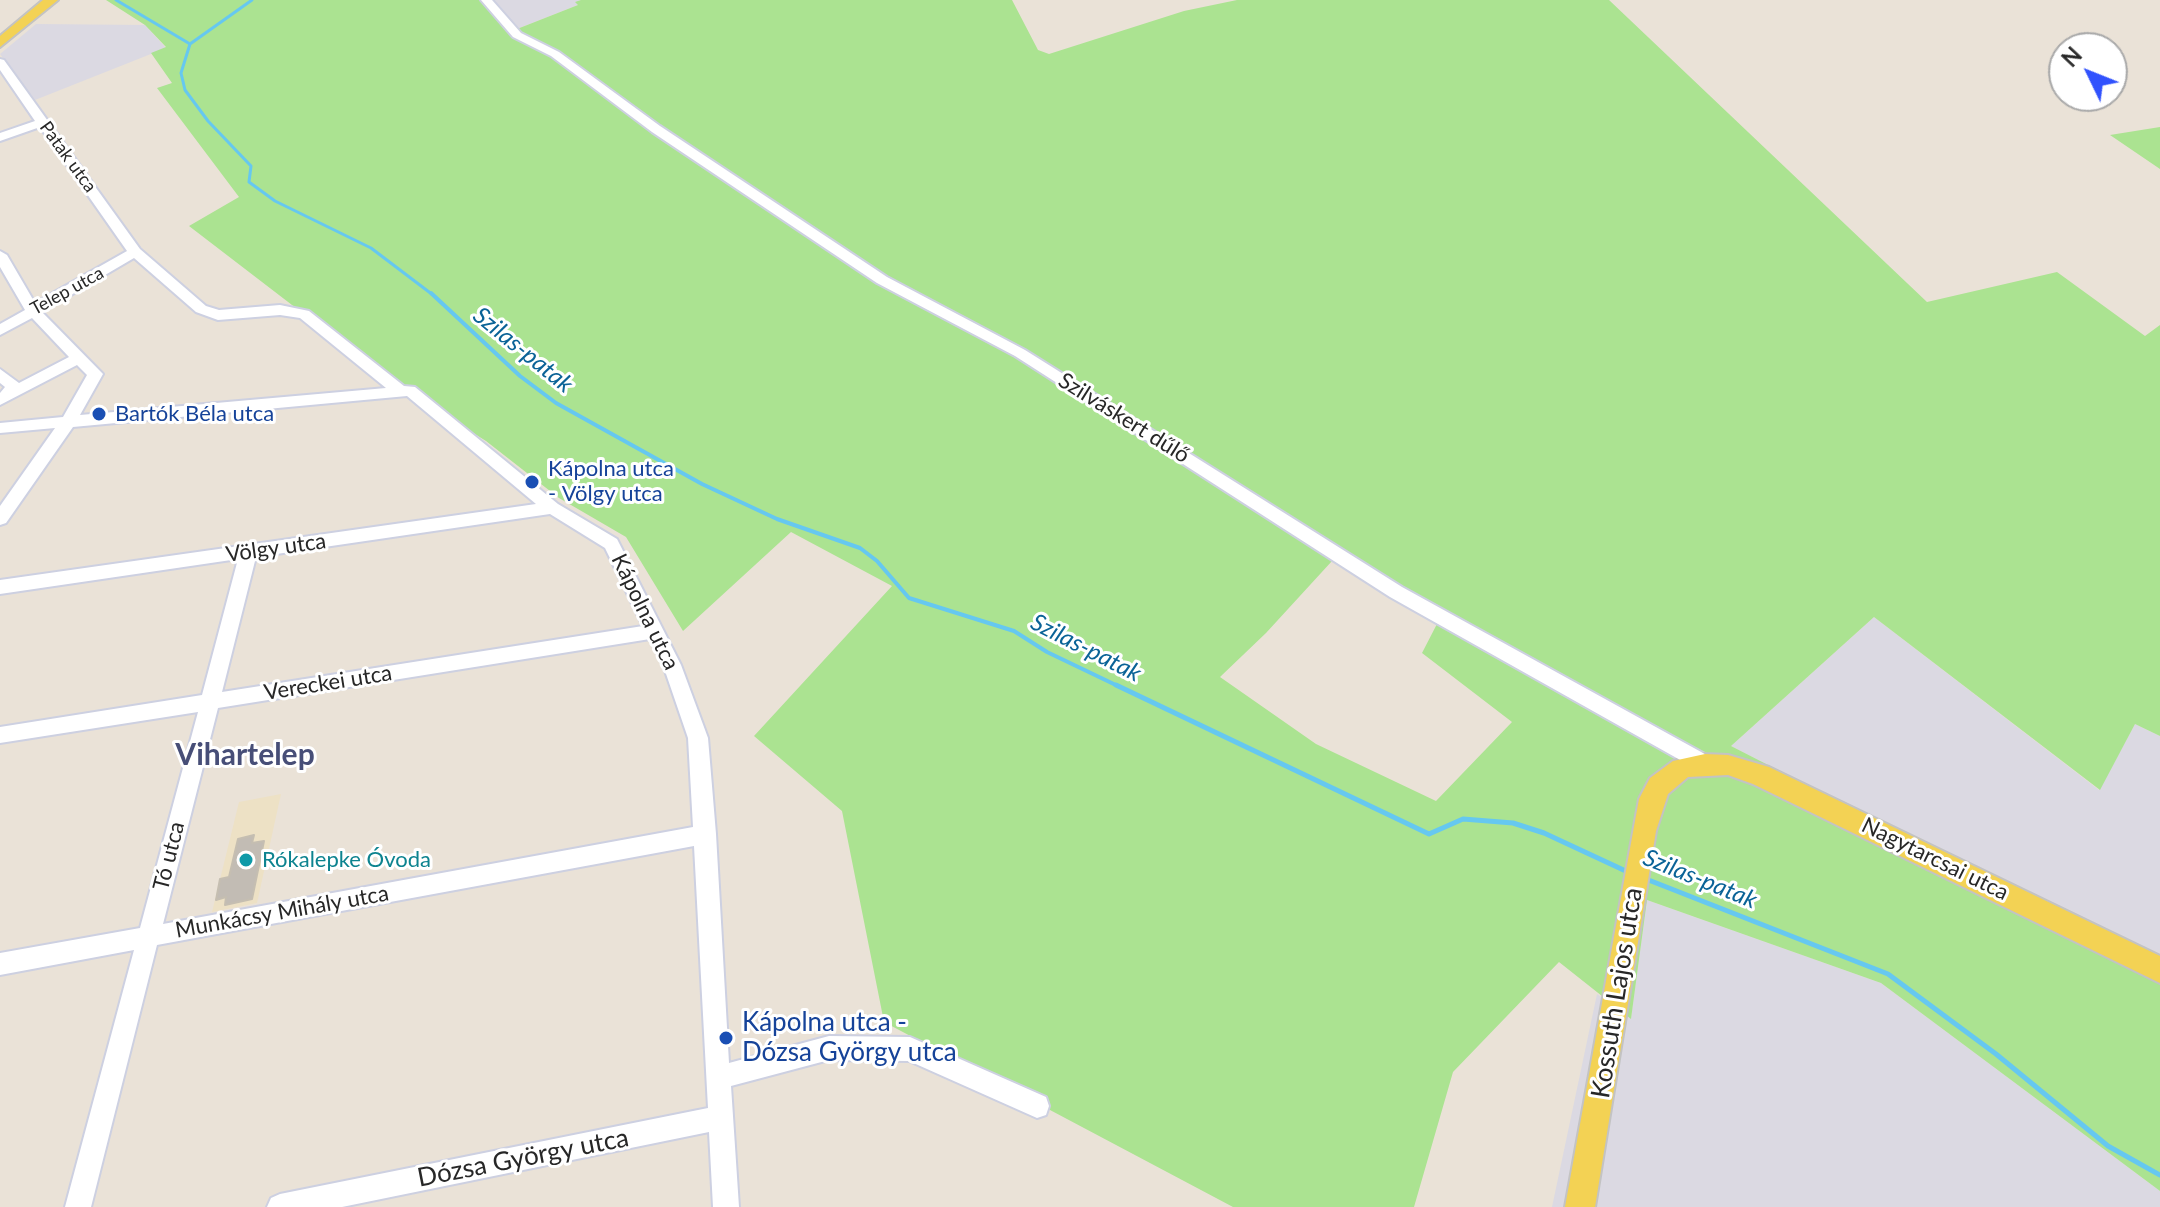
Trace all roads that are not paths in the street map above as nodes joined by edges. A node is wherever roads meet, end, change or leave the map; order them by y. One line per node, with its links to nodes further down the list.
1 (51, 0): 3 (main road)
2 (486, 0): 24 (street, Szilváskert dűlő)
3 (0, 43)
4 (0, 62): 5 (street, Patak utca)
5 (43, 122): 6 (street); 7 (street, Patak utca)
6 (0, 137)
7 (135, 252): 9 (street, Telep utca); 13 (street, Kápolna utca)
8 (0, 255): 9 (street)
9 (32, 310): 10 (street, Telep utca); 11 (street)
10 (0, 330)
11 (80, 357): 14 (street); 15 (street)
12 (0, 374): 14 (street)
13 (400, 391): 15 (street); 17 (street, Kápolna utca)
14 (4, 398)
15 (68, 422): 16 (street); 18 (street)
16 (0, 428)
17 (552, 508): 19 (street, Völgy utca); 21 (street, Kápolna utca)
18 (2, 514)
19 (249, 552): 20 (street, Völgy utca); 22 (street, Tó utca)
20 (0, 587)
21 (655, 631): 22 (street, Vereckei utca); 25 (street, Kápolna utca)
22 (208, 703): 23 (street, Vereckei utca); 26 (street, Tó utca)
23 (0, 735)
24 (1705, 764): 28 (main road, Nagytarcsai utca); 35 (main road, Kossuth Lajos utca)
25 (706, 834): 26 (street, Munkácsy Mihály utca); 29 (street, Kápolna utca)
26 (148, 937): 27 (street, Munkácsy Mihály utca); 32 (street, Tó utca)
27 (0, 964)
28 (2160, 970)
29 (718, 1078): 30 (street); 31 (street, Kápolna utca)
30 (1037, 1106)
31 (719, 1118): 33 (street, Dózsa György utca); 34 (street, Kápolna utca)
32 (78, 1207)
33 (280, 1207)
34 (726, 1207)
35 (1580, 1207)

